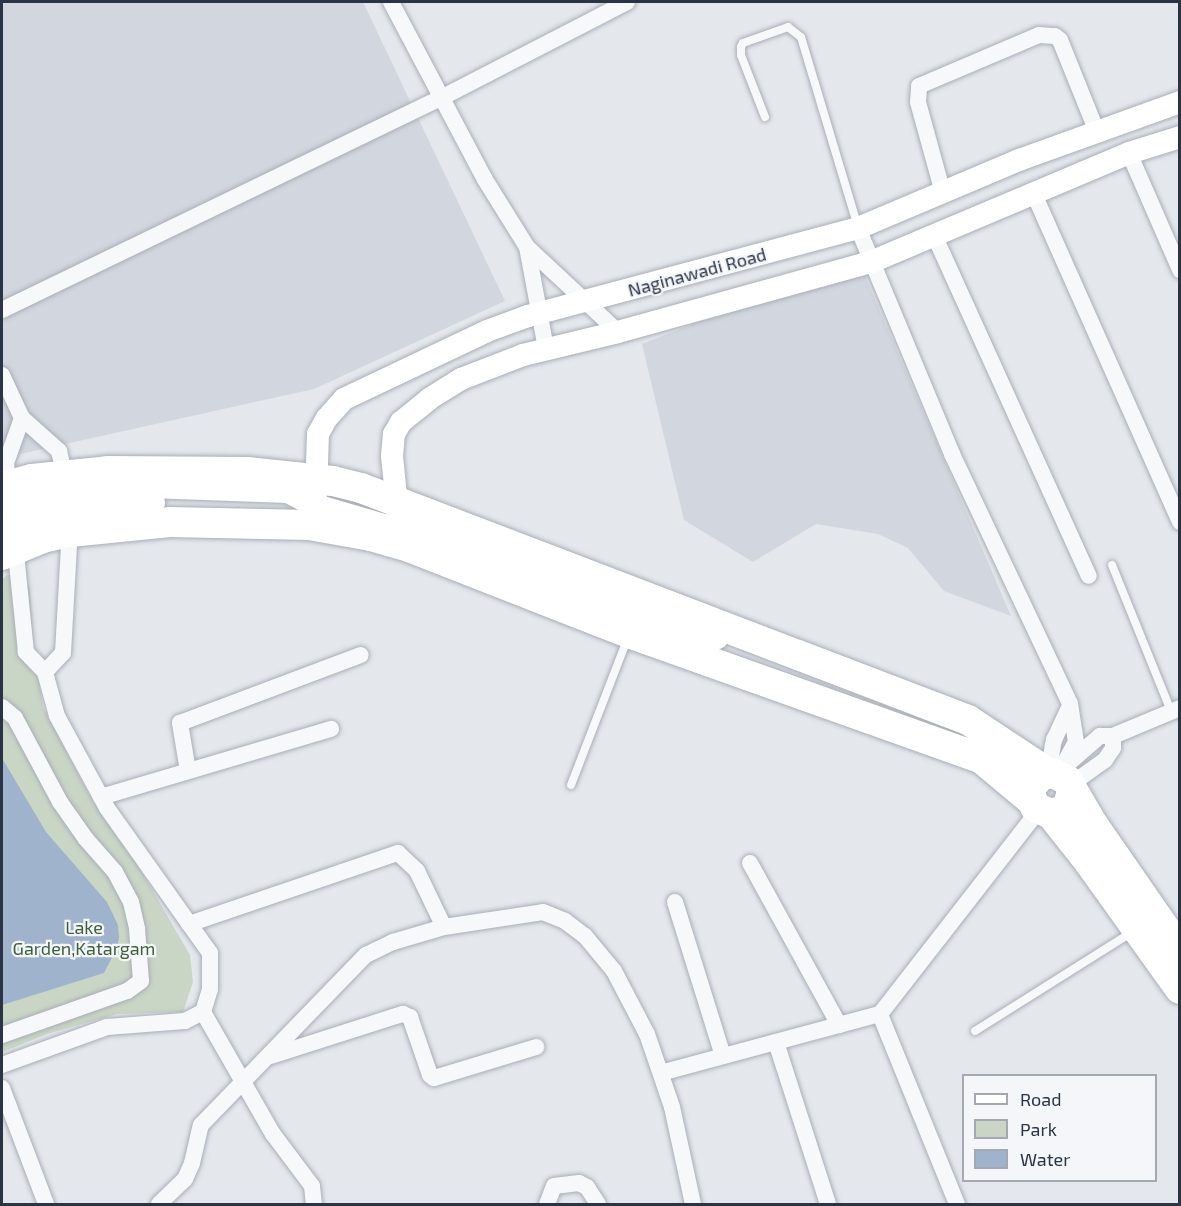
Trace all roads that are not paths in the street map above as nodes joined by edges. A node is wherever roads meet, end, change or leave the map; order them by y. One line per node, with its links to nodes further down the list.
1 (391, 2): 3 (street)
2 (627, 2): 3 (street)
3 (443, 97): 13 (street); 17 (street)
4 (1179, 102): 6 (street, Naginawadi Road)
5 (765, 117): 11 (lane)
6 (1097, 132): 9 (street, Naginawadi Road); 9 (street)
7 (1179, 137): 8 (street, Naginawadi Road)
8 (1129, 153): 10 (street, Naginawadi Road); 15 (street)
9 (943, 193): 11 (street, Naginawadi Road)
10 (1034, 194): 12 (street, Naginawadi Road); 26 (street)
11 (858, 228): 14 (street); 16 (street, Naginawadi Road)
12 (935, 237): 14 (street, Naginawadi Road); 29 (street)
13 (528, 247): 16 (street); 18 (street)
14 (871, 262): 19 (street, Naginawadi Road); 38 (street)
15 (1179, 270)
16 (586, 302): 18 (street, Naginawadi Road); 19 (street)
17 (2, 310)
18 (538, 314): 20 (street); 24 (street, Naginawadi Road)
19 (618, 332): 20 (street, Naginawadi Road)
20 (546, 349): 27 (street, Naginawadi Road)
21 (2, 375): 22 (street)
22 (22, 418): 23 (street); 25 (street)
23 (68, 502): 24 (highway); 24 (highway); 25 (highway); 25 (highway); 32 (street)
24 (315, 503): 27 (highway); 27 (highway)
25 (7, 518): 32 (street)
26 (1179, 522)
27 (399, 525): 30 (highway); 36 (street); 36 (highway)
28 (1112, 565): 34 (lane)
29 (1089, 576)
30 (629, 633): 36 (highway); 39 (lane)
31 (361, 654): 37 (street)
32 (45, 672): 40 (street)
33 (2, 706): 53 (street)
34 (1175, 710): 38 (street)
35 (331, 729): 37 (street)
36 (991, 750): 38 (highway); 41 (highway)
37 (188, 771): 40 (street)
38 (1062, 781): 41 (highway); 47 (highway)
39 (571, 785)
40 (101, 797): 44 (street)
41 (1040, 808): 46 (highway); 50 (street)
42 (750, 863): 51 (street)
43 (675, 902): 56 (street)
44 (189, 924): 45 (street); 49 (street)
45 (444, 927): 57 (street); 59 (street)
46 (1137, 929): 48 (highway); 52 (lane)
47 (1179, 950)
48 (1179, 989)
49 (203, 1012): 58 (street); 60 (street)
50 (880, 1014): 51 (street); 69 (street)
51 (839, 1025): 54 (street)
52 (975, 1031)
53 (2, 1035)
54 (776, 1042): 56 (street); 68 (street)
55 (536, 1047): 57 (street)
56 (723, 1056): 59 (street)
57 (269, 1057): 60 (street)
58 (2, 1065)
59 (661, 1073): 67 (street)
60 (241, 1083): 62 (street); 64 (street)
61 (2, 1088): 63 (street)
62 (319, 1202)
63 (46, 1204)
64 (159, 1204)
65 (547, 1204): 66 (street)
66 (598, 1204)
67 (693, 1204)
68 (828, 1204)
69 (957, 1204)

